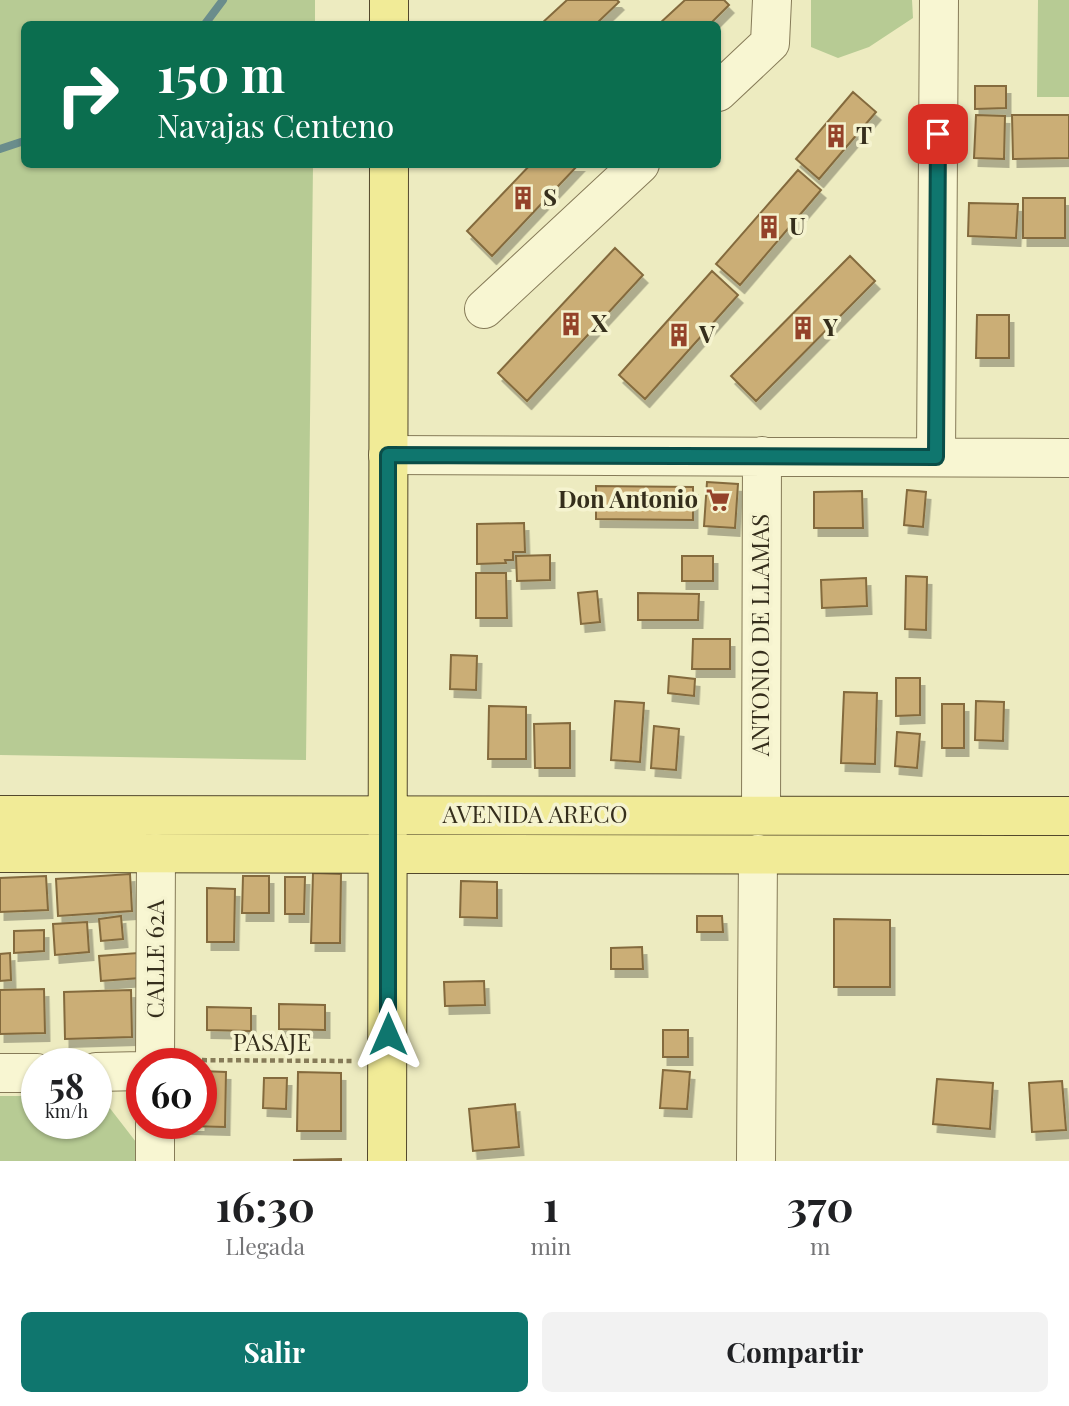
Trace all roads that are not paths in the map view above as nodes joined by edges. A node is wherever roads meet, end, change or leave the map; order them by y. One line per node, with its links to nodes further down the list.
1 (389, 0): 4 (main road)
2 (772, 0): 5 (street)
3 (939, 0): 11 (street)
4 (389, 21)
5 (721, 89)
6 (389, 168): 9 (main road)
7 (636, 168): 8 (street)
8 (484, 309)
9 (388, 455): 10 (street); 15 (main road)
10 (762, 456): 11 (street); 13 (street, ANTONIO DE LLAMAS)
11 (936, 457): 12 (street)
12 (1069, 458)
13 (761, 814): 15 (main road, AVENIDA ARECO); 16 (main road, AVENIDA ARECO)
14 (0, 815): 15 (main road, AVENIDA ARECO)
15 (388, 815): 19 (main road)
16 (1069, 816)
17 (0, 853): 18 (main road, AVENIDA ARECO)
18 (156, 853): 19 (main road, AVENIDA ARECO); 22 (street, CALLE 62A)
19 (388, 854): 20 (main road, AVENIDA ARECO); 27 (main road)
20 (758, 854): 21 (main road, AVENIDA ARECO); 28 (street)
21 (1069, 855)
22 (151, 1048)
23 (0, 1073): 24 (street)
24 (21, 1073)
25 (155, 1139): 26 (street)
26 (155, 1161)
27 (387, 1161)
28 (756, 1161)

